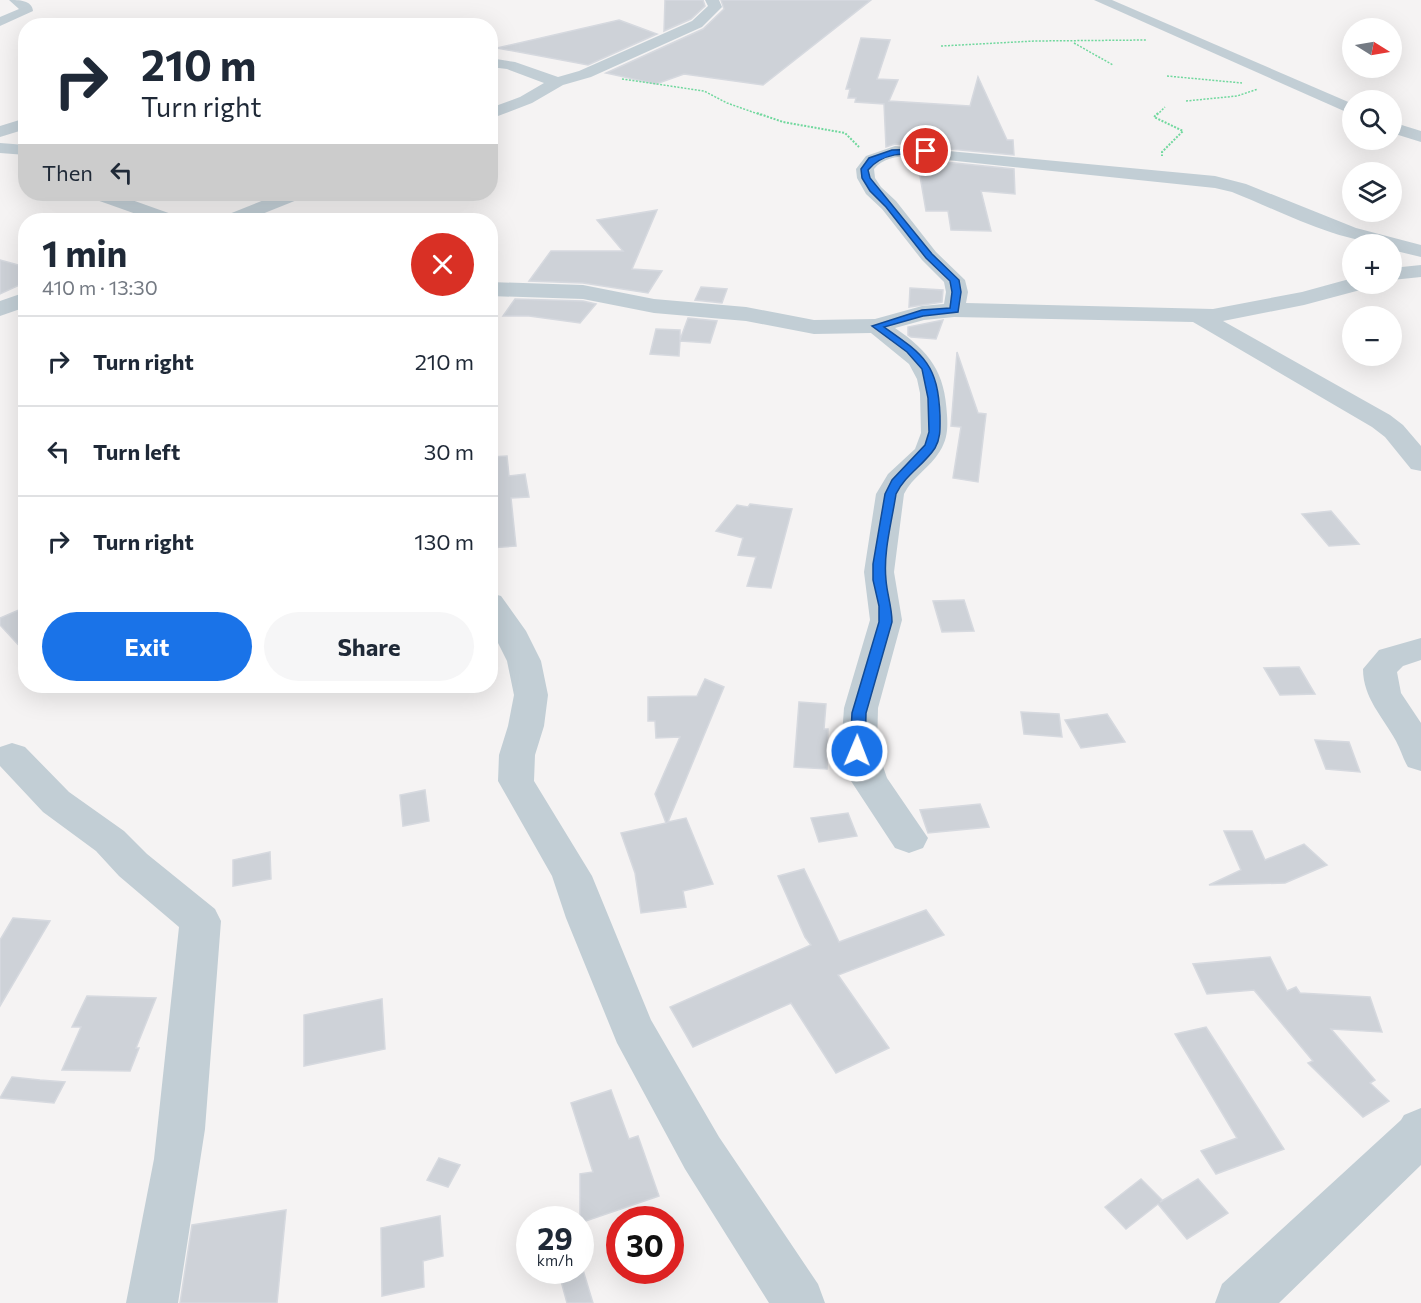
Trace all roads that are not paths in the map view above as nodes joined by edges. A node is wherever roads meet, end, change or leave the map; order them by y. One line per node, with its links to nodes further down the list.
1 (16, 0): 4 (street)
2 (712, 0): 6 (street)
3 (1101, 0): 7 (street)
4 (0, 22)
5 (498, 63): 6 (street)
6 (557, 82): 8 (street)
7 (1342, 106)
8 (498, 111)
9 (18, 126): 11 (street)
10 (1402, 130): 12 (street)
11 (0, 132)
12 (1421, 137)
13 (0, 148): 14 (street)
14 (18, 149)
15 (117, 201): 17 (street)
16 (278, 201): 18 (street)
17 (151, 213)
18 (248, 213)
19 (1421, 251): 26 (street)
20 (1421, 270): 21 (street)
21 (1402, 273)
22 (1342, 288): 27 (street)
23 (498, 289): 28 (street)
24 (18, 302): 25 (street)
25 (0, 309)
26 (954, 310): 27 (street); 28 (street)
27 (1200, 317): 29 (street)
28 (876, 326): 34 (street)
29 (1421, 463)
30 (498, 614): 37 (street)
31 (1421, 649): 33 (street)
32 (12, 756): 36 (street)
33 (1421, 758)
34 (909, 838)
35 (1421, 1130): 38 (street)
36 (152, 1303)
37 (799, 1303)
38 (1241, 1303)

